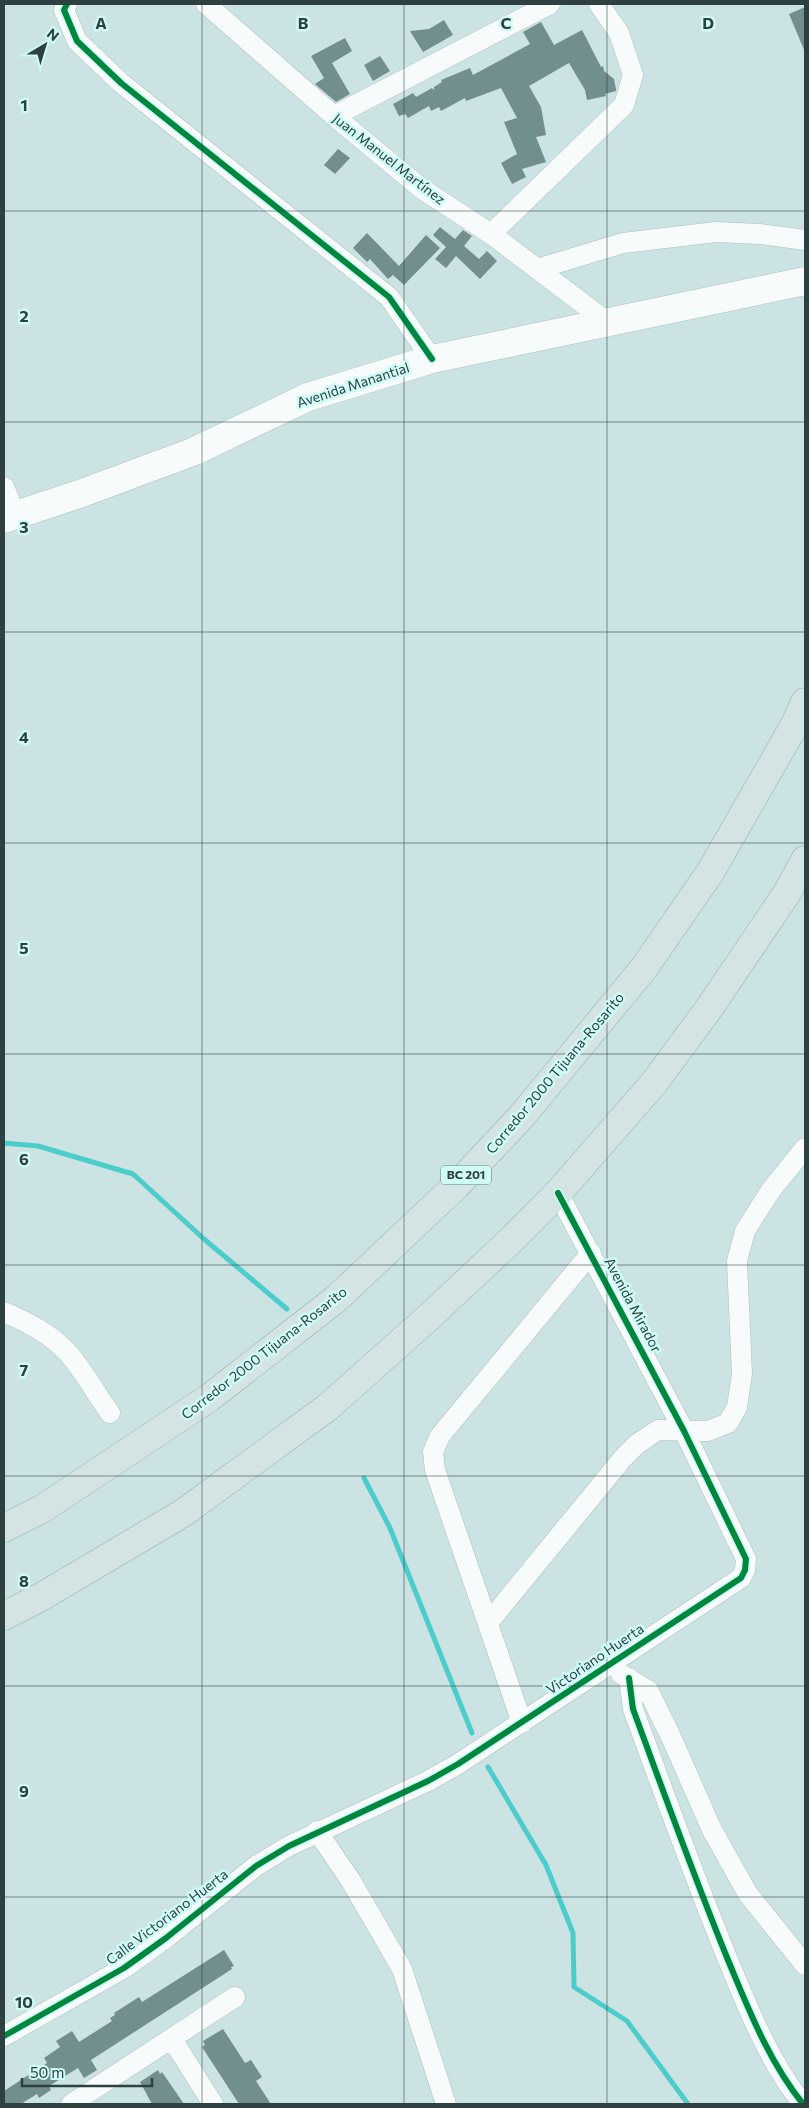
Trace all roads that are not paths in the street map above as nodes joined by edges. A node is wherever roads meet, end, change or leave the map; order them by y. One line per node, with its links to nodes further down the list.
1 (67, 4): 11 (street)
2 (206, 4): 5 (street, Juan Manuel Martínez)
3 (550, 4): 5 (street)
4 (599, 4): 6 (street)
5 (334, 116): 6 (street, Juan Manuel Martínez)
6 (491, 234): 8 (street, Juan Manuel Martínez)
7 (805, 240): 8 (street)
8 (537, 269): 10 (street, Juan Manuel Martínez)
9 (805, 281): 10 (main road, Avenida Manantial)
10 (606, 321): 11 (main road, Avenida Manantial)
11 (432, 359): 13 (main road, Avenida Manantial)
12 (4, 487): 13 (street)
13 (10, 517)
14 (805, 682): 15 (highway, Corredor 2000 Tijuana-Rosarito)
15 (800, 714): 23 (highway, Corredor 2000 Tijuana-Rosarito / BC 201)
16 (805, 860): 18 (highway)
17 (805, 1148): 22 (street)
18 (558, 1192): 19 (street, Avenida Mirador); 24 (highway)
19 (591, 1253): 22 (street, Avenida Mirador); 25 (street)
20 (4, 1312): 21 (street)
21 (110, 1413)
22 (684, 1431): 25 (street); 26 (street, Victoriano Huerta)
23 (4, 1528)
24 (4, 1616)
25 (488, 1623): 28 (street)
26 (602, 1669): 27 (street); 28 (street, Victoriano Huerta)
27 (629, 1678): 30 (street); 37 (street)
28 (522, 1723): 29 (street, Victoriano Huerta)
29 (317, 1831): 32 (street, Calle Victoriano Huerta); 36 (street)
30 (805, 1965)
31 (234, 1997): 33 (street)
32 (4, 2036)
33 (172, 2039): 34 (street); 35 (street)
34 (71, 2104)
35 (213, 2104)
36 (446, 2104)
37 (803, 2104)

